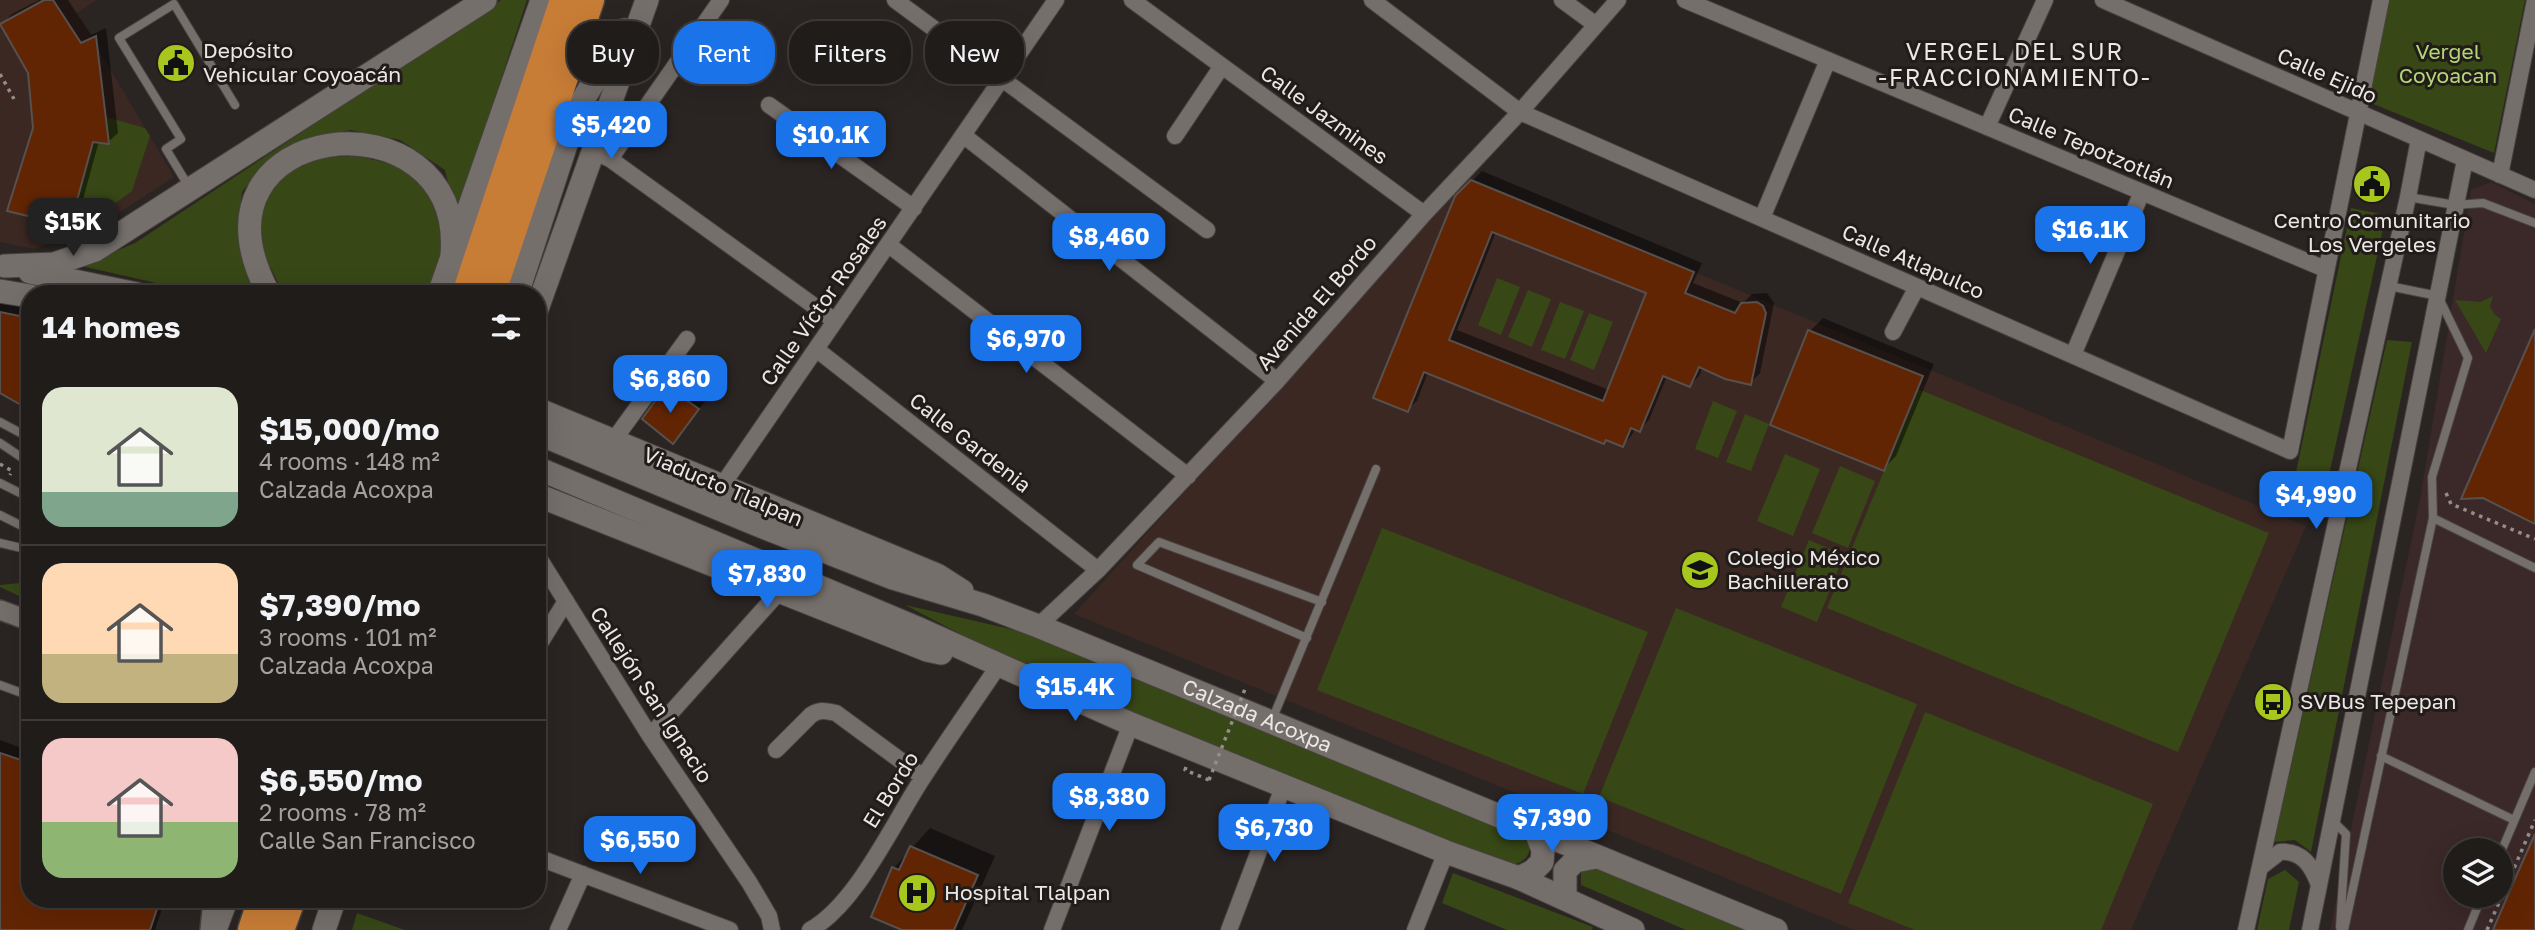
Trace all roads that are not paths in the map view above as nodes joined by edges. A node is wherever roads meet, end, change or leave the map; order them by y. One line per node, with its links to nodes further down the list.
1 (485, 0): 36 (main road)
2 (542, 0): 47 (main road)
3 (564, 0): 53 (highway)
4 (590, 0): 54 (highway)
5 (645, 0): 33 (main road); 55 (main road)
6 (721, 0): 33 (street)
7 (895, 0): 18 (street)
8 (1056, 0): 20 (street, Calle Víctor Rosales)
9 (1132, 0): 22 (street, Calle Jazmines)
10 (1372, 0): 27 (street, Calle Atlapulco)
11 (1562, 0): 19 (street)
12 (1618, 0): 19 (street, Avenida El Bordo)
13 (1685, 0): 21 (street, Calle Tepotzotlán)
14 (2045, 0): 29 (street)
15 (2103, 0): 28 (street, Calle Ejido)
16 (2381, 0): 28 (street)
17 (2535, 0): 35 (street)
18 (925, 22)
19 (1596, 25): 27 (street, Avenida El Bordo)
20 (1024, 47)
21 (1828, 60): 29 (street, Calle Tepotzotlán); 43 (street)
22 (1222, 66): 31 (street); 42 (street, Calle Jazmines)
23 (999, 84): 30 (street, Calle Víctor Rosales)
24 (1009, 84): 45 (street)
25 (235, 105): 36 (lane)
26 (769, 105): 41 (street)
27 (1520, 112): 42 (street, Avenida El Bordo); 43 (street, Calle Atlapulco)
28 (2360, 113): 32 (street, Calle Ejido); 49 (street)
29 (1987, 127): 38 (street, Calle Tepotzotlán)
30 (963, 135): 41 (street, Calle Víctor Rosales); 67 (street)
31 (1175, 136)
32 (2419, 139): 34 (street, Calle Ejido); 39 (street)
33 (601, 155): 57 (main road); 62 (street)
34 (2465, 160): 35 (street, Calle Ejido); 40 (street)
35 (2500, 174): 37 (street, Calle Ejido)
36 (190, 190): 48 (main road)
37 (2535, 190)
38 (2142, 192): 49 (street, Calle Tepotzotlán); 66 (street)
39 (2408, 197): 40 (lane); 56 (street)
40 (2455, 205): 44 (lane); 61 (street)
41 (914, 208): 46 (street, Calle Víctor Rosales)
42 (1424, 214): 67 (street, Avenida El Bordo)
43 (1762, 218): 58 (street, Calle Atlapulco)
44 (2535, 223)
45 (1207, 230)
46 (889, 245): 62 (street, Calle Víctor Rosales); 77 (street)
47 (452, 255): 51 (main road); 52 (main road)
48 (3, 266): 50 (main road)
49 (2325, 269): 66 (street, Calle Atlapulco)
50 (94, 285)
51 (265, 285)
52 (442, 285)
53 (469, 285)
54 (494, 285)
55 (520, 285)
56 (2389, 286): 61 (lane); 117 (street)
57 (546, 287)
58 (1917, 287): 63 (street); 66 (street, Calle Atlapulco)
59 (0, 291): 60 (main road)
60 (21, 294)
61 (2438, 296): 83 (lane); 110 (street)
62 (835, 321): 65 (street, Calle Víctor Rosales)
63 (1893, 332)
64 (687, 339): 72 (street)
65 (816, 349): 79 (street, Calle Víctor Rosales); 89 (street, Calle Gardenia)
66 (2073, 355)
67 (1277, 381): 77 (street, Avenida El Bordo)
68 (546, 413): 72 (main road, Viaducto Tlalpan)
69 (0, 422): 70 (lane)
70 (19, 433)
71 (546, 437): 93 (main road, Calzada Acoxpa)
72 (613, 441): 79 (main road, Viaducto Tlalpan)
73 (0, 443): 74 (lane)
74 (21, 457)
75 (1376, 468): 92 (lane)
76 (546, 472): 99 (main road)
77 (1188, 476): 89 (street, Avenida El Bordo)
78 (0, 483): 80 (lane)
79 (721, 487): 93 (main road, Viaducto Tlalpan)
80 (21, 494)
81 (546, 501): 90 (main road)
82 (0, 515): 84 (lane)
83 (2432, 518): 87 (lane); 106 (lane)
84 (21, 526)
85 (0, 545): 86 (lane)
86 (21, 549)
87 (2535, 568)
88 (546, 569): 91 (street, Callejón San Ignacio)
89 (1098, 570): 96 (street, Avenida El Bordo)
90 (779, 591): 99 (main road); 104 (street)
91 (566, 601): 97 (street); 104 (street, Callejón San Ignacio)
92 (1322, 602): 98 (lane); 98 (lane)
93 (983, 605): 96 (main road, Calzada Acoxpa)
94 (0, 610): 95 (street)
95 (21, 618)
96 (1038, 626): 103 (main road, Calzada Acoxpa)
97 (546, 633)
98 (1307, 638): 103 (lane)
99 (999, 665): 102 (main road); 108 (street, El Bordo)
100 (0, 685): 101 (lane)
101 (21, 693)
102 (1131, 723): 109 (main road); 137 (street)
103 (1271, 723): 112 (main road, Calzada Acoxpa)
104 (649, 736): 135 (street, Callejón San Ignacio)
105 (776, 750): 108 (street)
106 (2381, 757): 111 (lane); 144 (lane)
107 (2535, 772): 111 (lane)
108 (923, 777): 136 (street, El Bordo)
109 (1284, 785): 114 (main road); 138 (street)
110 (2332, 820): 120 (street); 144 (lane)
111 (2514, 820): 113 (lane)
112 (1536, 832): 115 (main road, Calzada Acoxpa); 119 (main road)
113 (2507, 838)
114 (1446, 852): 119 (main road); 139 (street)
115 (1596, 857): 121 (main road); 141 (main road, Calzada Acoxpa)
116 (546, 860): 118 (street)
117 (2262, 866): 120 (street); 142 (street)
118 (583, 874): 133 (street); 134 (street)
119 (1518, 878): 121 (main road)
120 (2319, 885): 143 (street)
121 (1565, 898): 128 (main road)
122 (213, 908): 129 (street)
123 (223, 908): 129 (main road)
124 (259, 908): 130 (highway)
125 (287, 908): 131 (highway)
126 (331, 908): 132 (main road)
127 (2477, 908): 145 (lane)
128 (1609, 925): 140 (main road)
129 (213, 930)
130 (252, 930)
131 (280, 930)
132 (324, 930)
133 (558, 930)
134 (730, 930)
135 (772, 930)
136 (810, 930)
137 (1052, 930)
138 (1229, 930)
139 (1415, 930)
140 (1633, 930)
141 (1776, 930)
142 (2246, 930)
143 (2310, 930)
144 (2342, 930)
145 (2468, 930)

